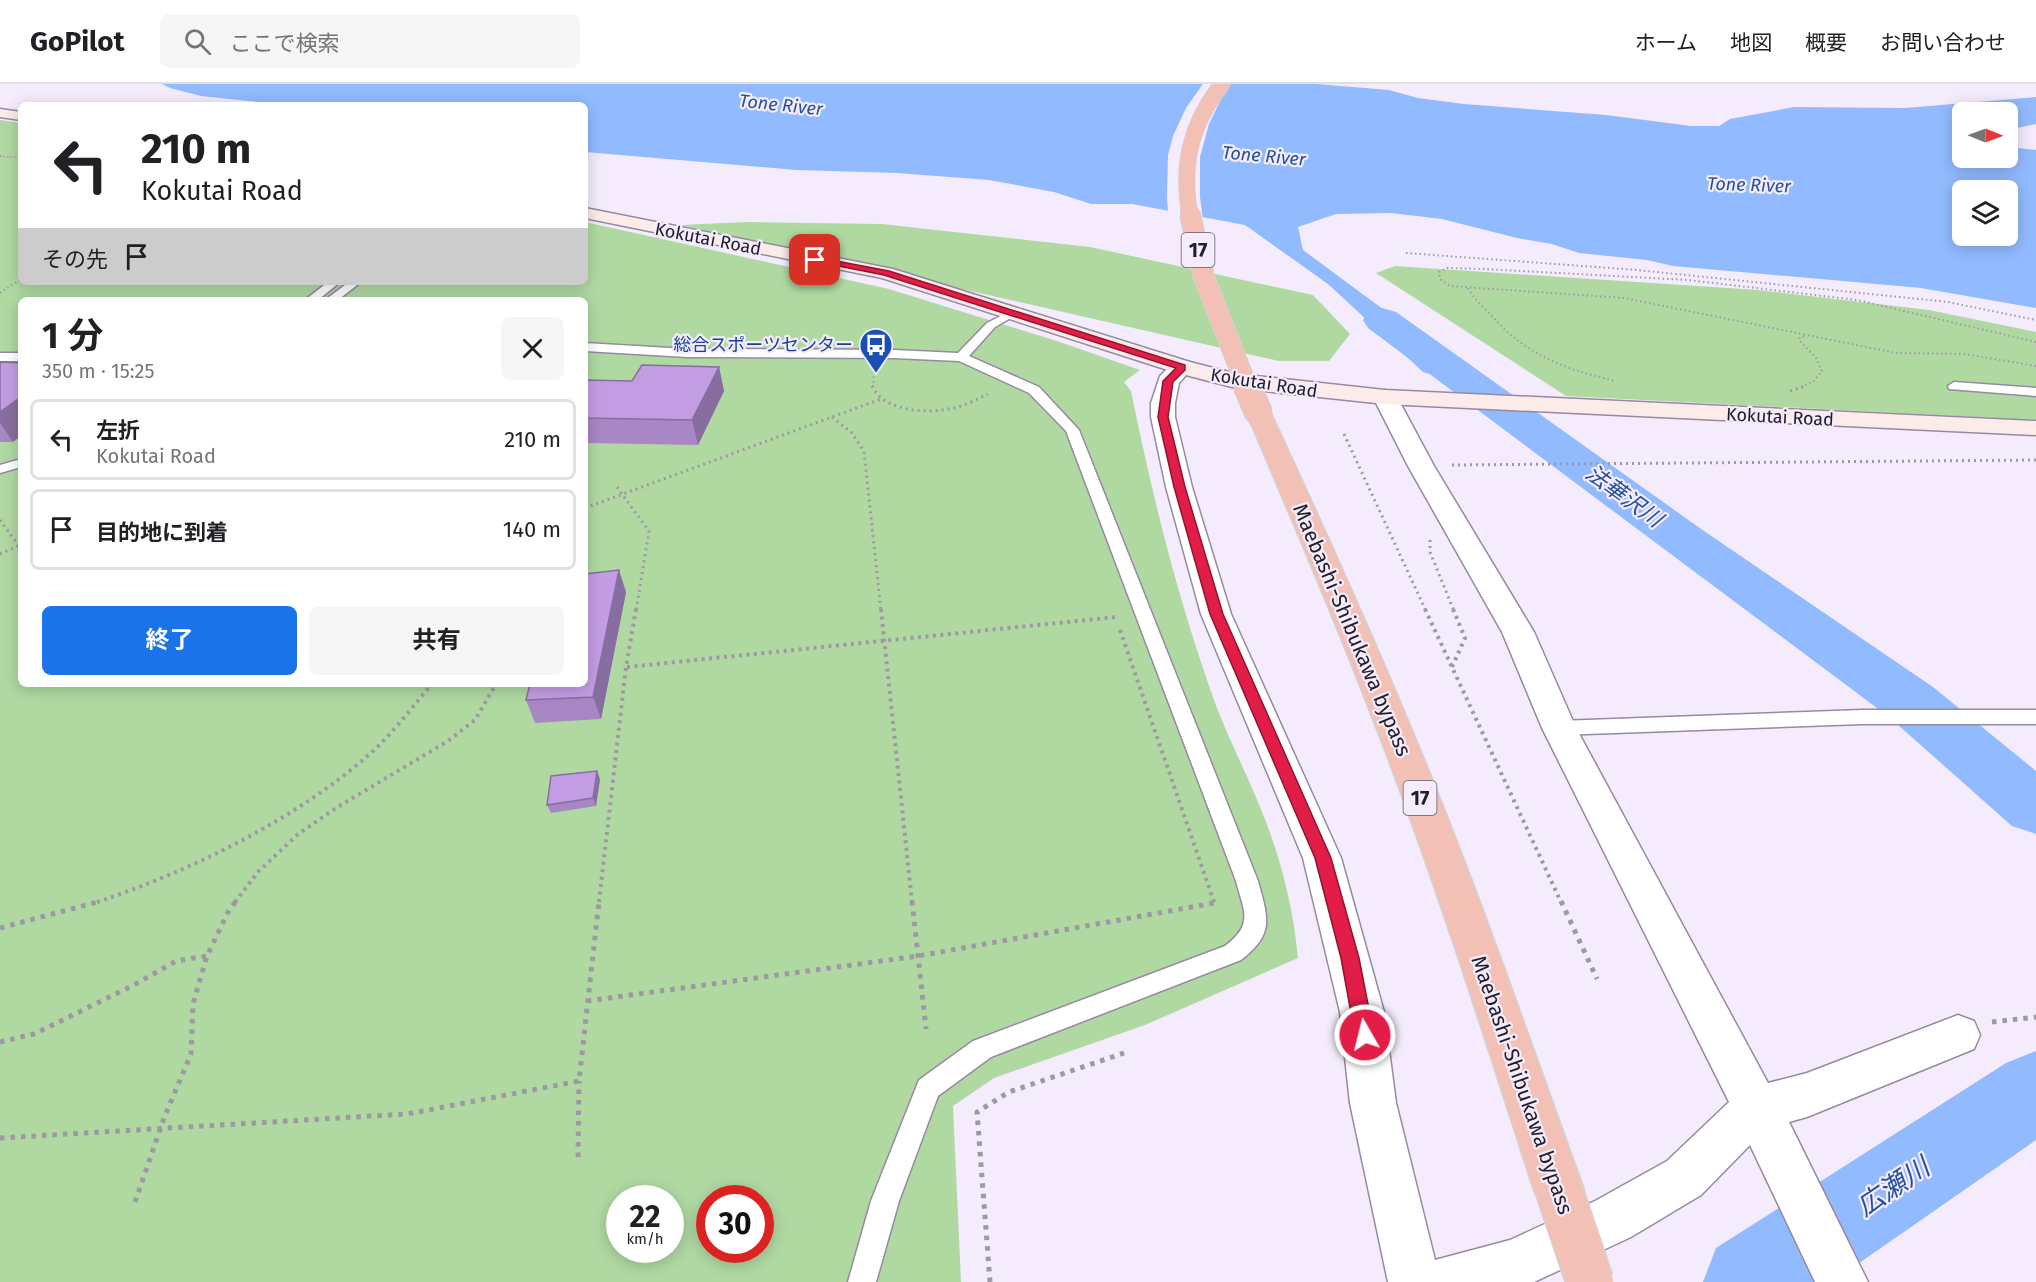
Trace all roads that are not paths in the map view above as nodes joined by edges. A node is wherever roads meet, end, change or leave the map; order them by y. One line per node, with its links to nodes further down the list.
1 (1222, 84): 28 (highway, Maebashi-Shibukawa bypass / 17, bridge)
2 (0, 113): 3 (street)
3 (18, 116)
4 (588, 214): 9 (street, Kokutai Road)
5 (331, 285): 7 (lane)
6 (352, 285): 8 (lane)
7 (314, 297)
8 (335, 297)
9 (1012, 313): 13 (lane); 14 (street, Kokutai Road)
10 (588, 347): 13 (lane)
11 (0, 357): 12 (lane)
12 (18, 357)
13 (961, 357): 25 (lane)
14 (1182, 368): 17 (street, Kokutai Road); 26 (street)
15 (1954, 386): 16 (lane)
16 (2036, 392)
17 (1385, 398): 18 (street, Kokutai Road); 22 (street)
18 (2036, 428)
19 (18, 464): 20 (lane)
20 (0, 469)
21 (2036, 717): 22 (lane)
22 (1559, 728): 24 (street)
23 (1958, 1035): 24 (street)
24 (1764, 1123): 27 (street); 29 (street)
25 (862, 1282)
26 (1414, 1282)
27 (1444, 1282)
28 (1590, 1282)
29 (1842, 1282)

